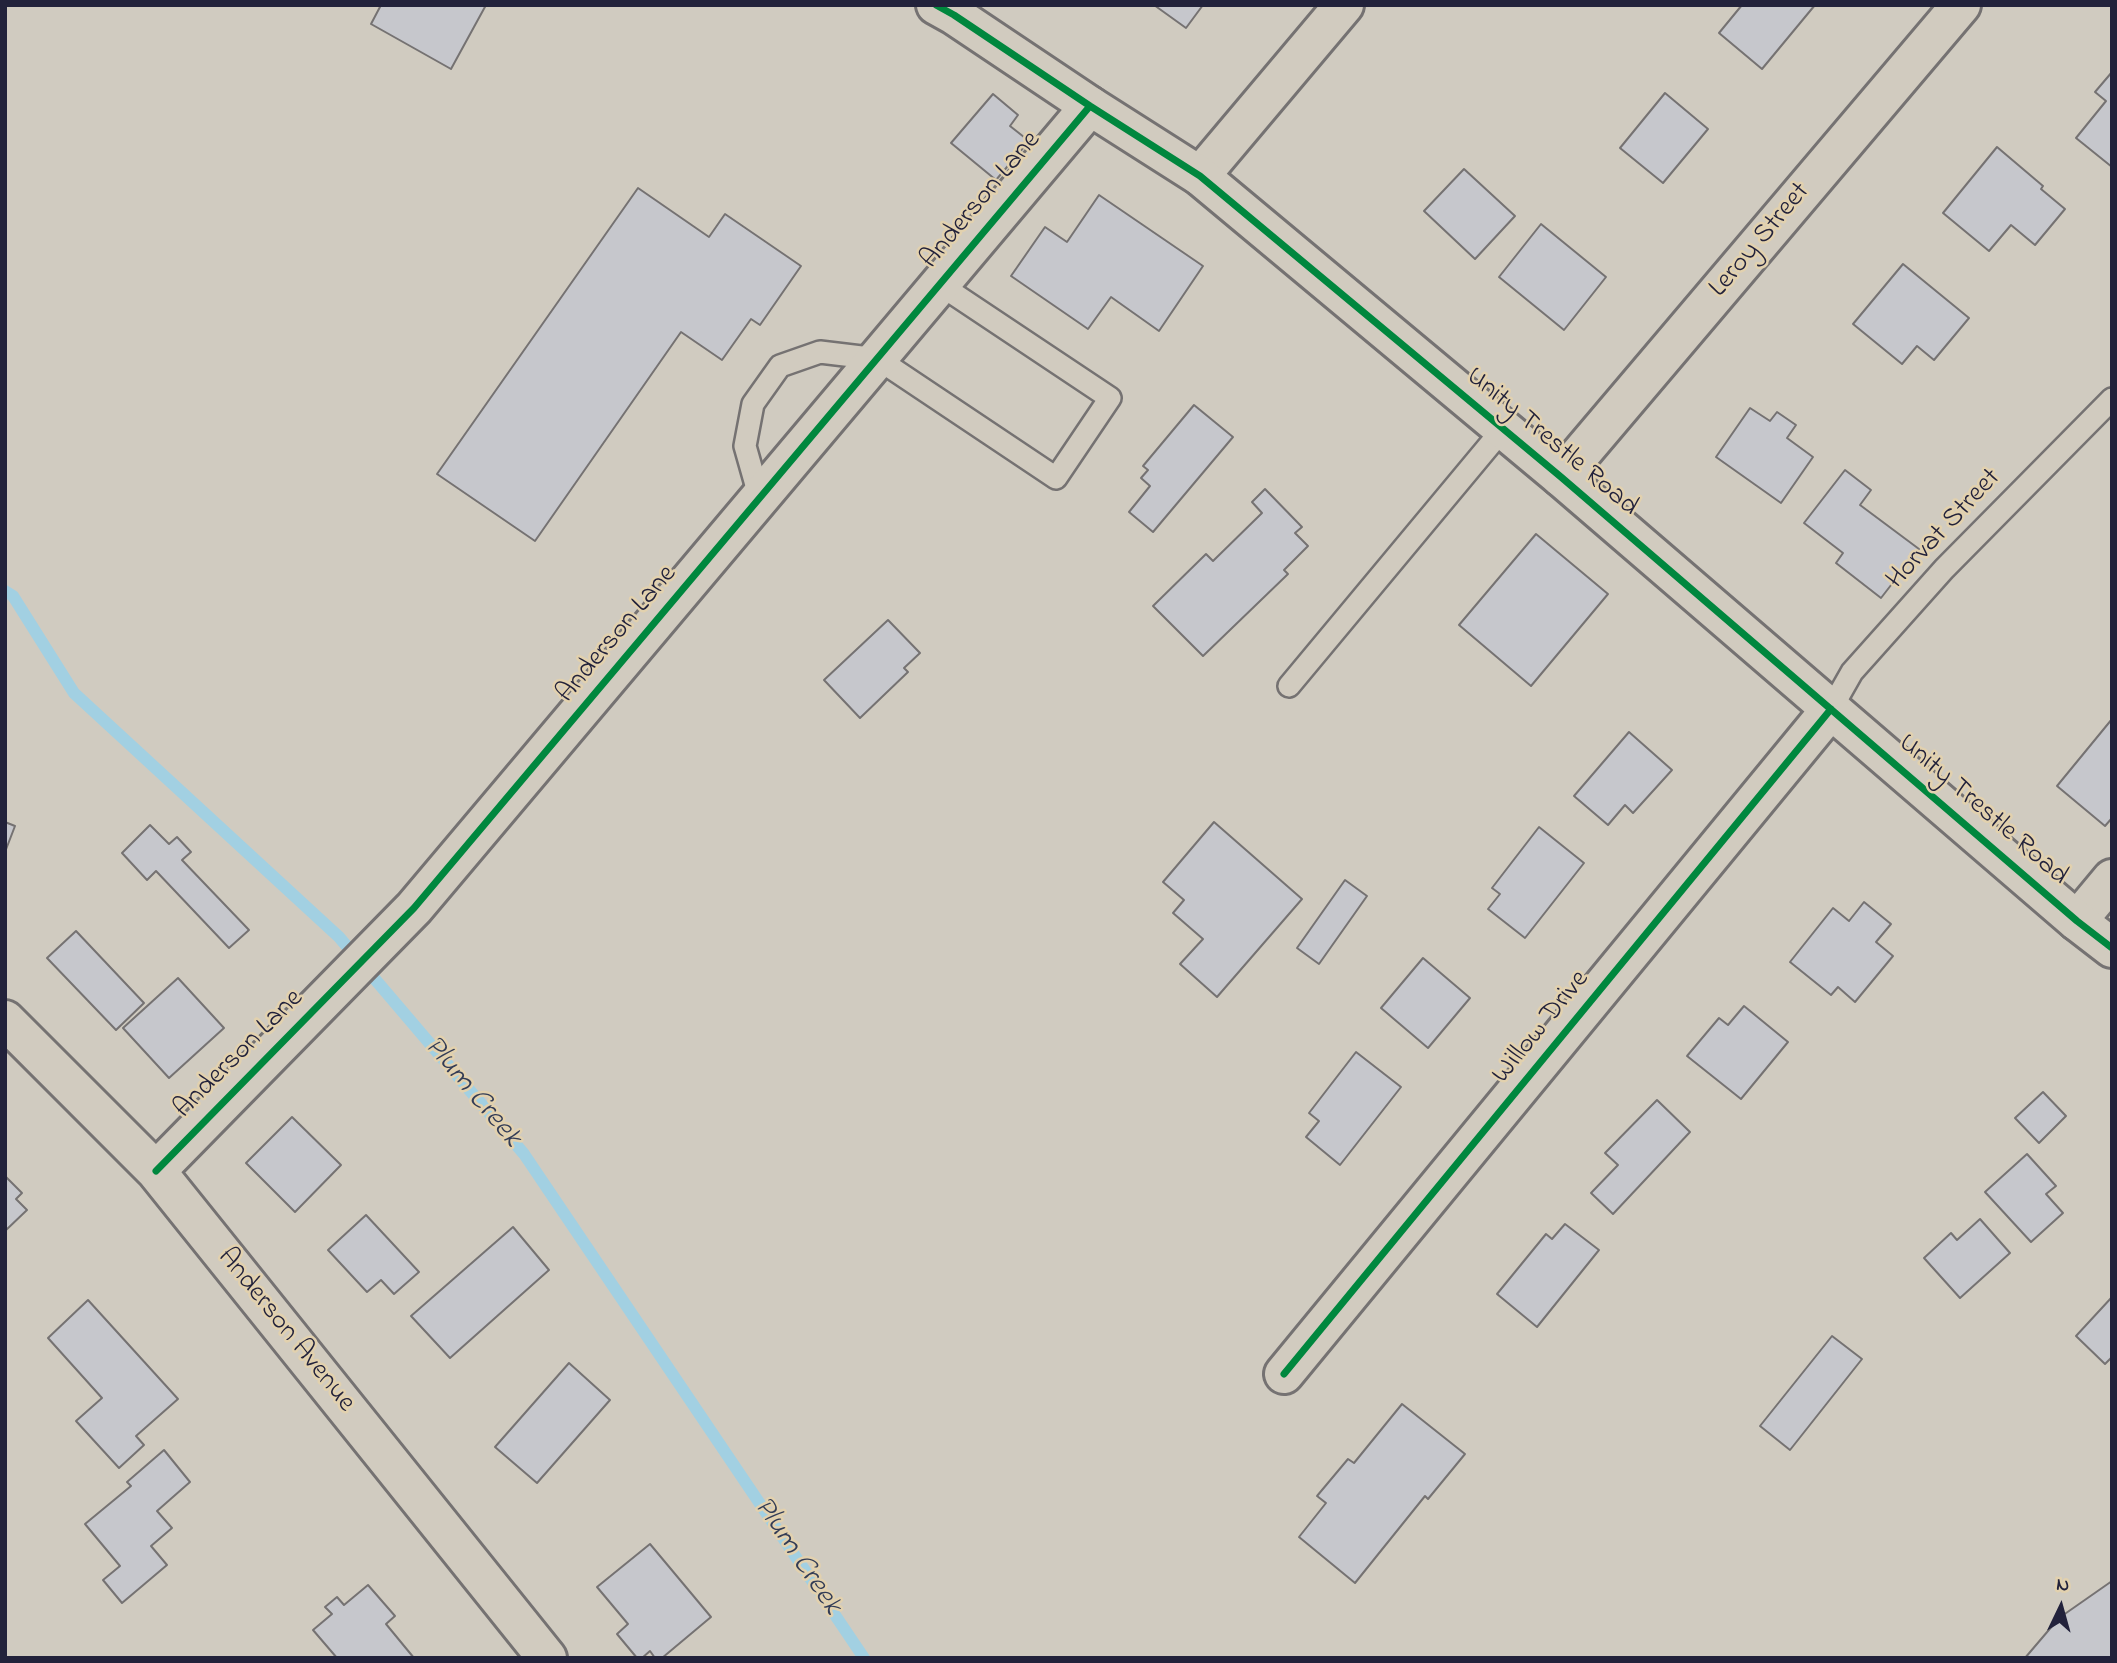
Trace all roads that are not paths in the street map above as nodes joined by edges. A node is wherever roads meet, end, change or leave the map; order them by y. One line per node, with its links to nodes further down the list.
1 (936, 5): 4 (street, Unity Trestle Road)
2 (1344, 5): 5 (street)
3 (1961, 5): 10 (street, Leroy Street)
4 (1090, 106): 5 (street, Unity Trestle Road); 6 (street, Anderson Lane)
5 (1200, 176): 9 (street, Unity Trestle Road)
6 (939, 284): 7 (street, Anderson Lane); 7 (lane)
7 (878, 359): 11 (street, Anderson Lane); 11 (lane)
8 (2112, 398): 13 (lane, Horvat Street)
9 (1503, 429): 10 (street, Unity Trestle Road); 12 (lane)
10 (1560, 477): 13 (street, Unity Trestle Road)
11 (760, 499): 18 (street, Anderson Lane)
12 (1289, 686)
13 (1832, 709): 15 (street, Unity Trestle Road); 19 (street, Willow Drive)
14 (2112, 879): 15 (street)
15 (2077, 921): 16 (street, Unity Trestle Road)
16 (2112, 948)
17 (5, 1020): 18 (street, Anderson Avenue)
18 (156, 1171): 20 (street, Anderson Avenue)
19 (1284, 1374)
20 (547, 1658)

